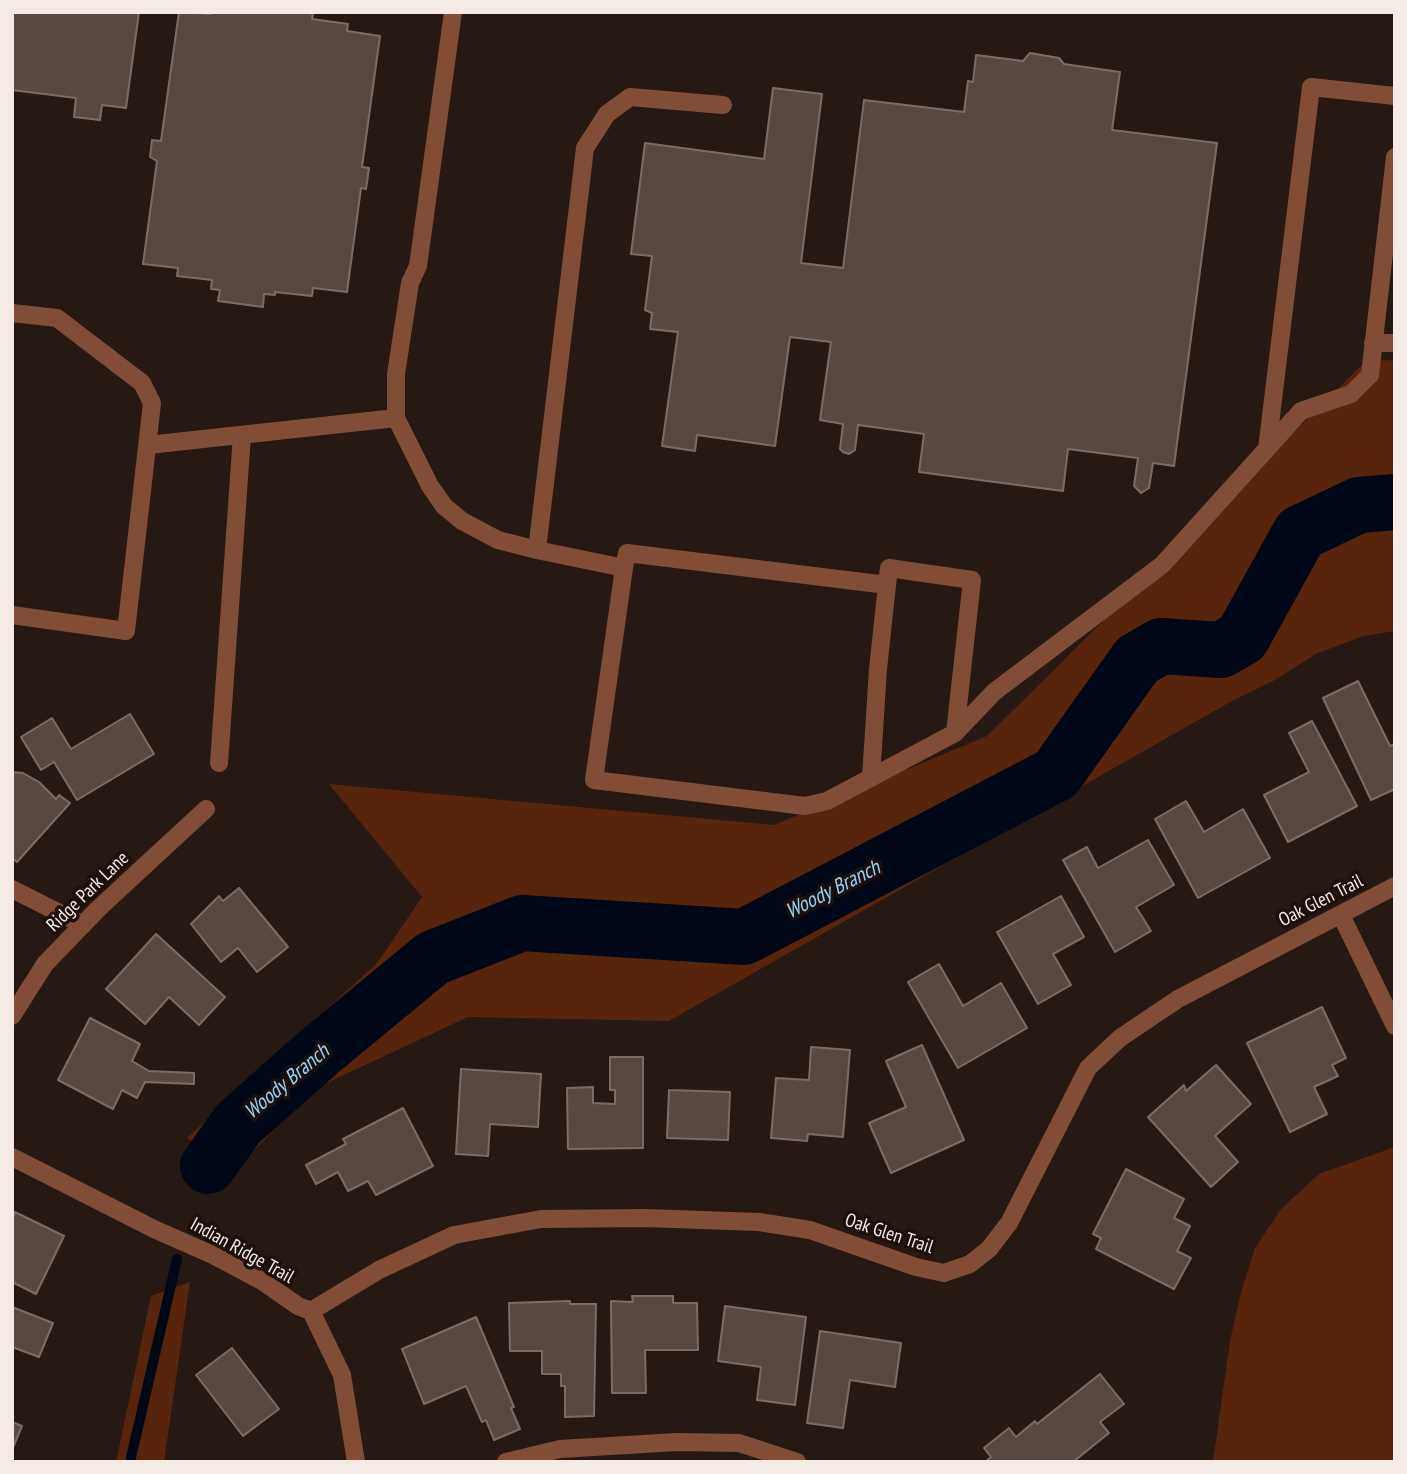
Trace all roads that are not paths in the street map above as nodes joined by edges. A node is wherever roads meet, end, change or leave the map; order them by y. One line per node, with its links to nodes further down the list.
1 (453, 12): 9 (street)
2 (1395, 96): 12 (street)
3 (723, 105): 13 (street)
4 (1395, 157): 5 (street)
5 (1392, 200): 7 (street)
6 (12, 313): 11 (street)
7 (1373, 343): 8 (street); 12 (street)
8 (1395, 343)
9 (396, 418): 10 (street); 13 (street)
10 (242, 435): 11 (street); 18 (street)
11 (148, 445): 16 (street)
12 (1267, 449): 17 (street)
13 (537, 550): 14 (street)
14 (624, 568): 15 (street); 19 (street)
15 (887, 585): 17 (street); 19 (street)
16 (12, 615)
17 (955, 733): 19 (street)
18 (219, 763)
19 (871, 778)
20 (206, 809): 24 (street, Ridge Park Lane)
21 (1395, 886): 23 (street, Oak Glen Trail)
22 (12, 889): 24 (street)
23 (1341, 915): 26 (street); 28 (street, Oak Glen Trail)
24 (83, 925): 25 (street, Ridge Park Lane)
25 (12, 1016)
26 (1395, 1026)
27 (12, 1157): 28 (street, Indian Ridge Trail)
28 (311, 1311): 29 (street)
29 (356, 1462)
30 (506, 1462): 31 (street)
31 (797, 1462)

